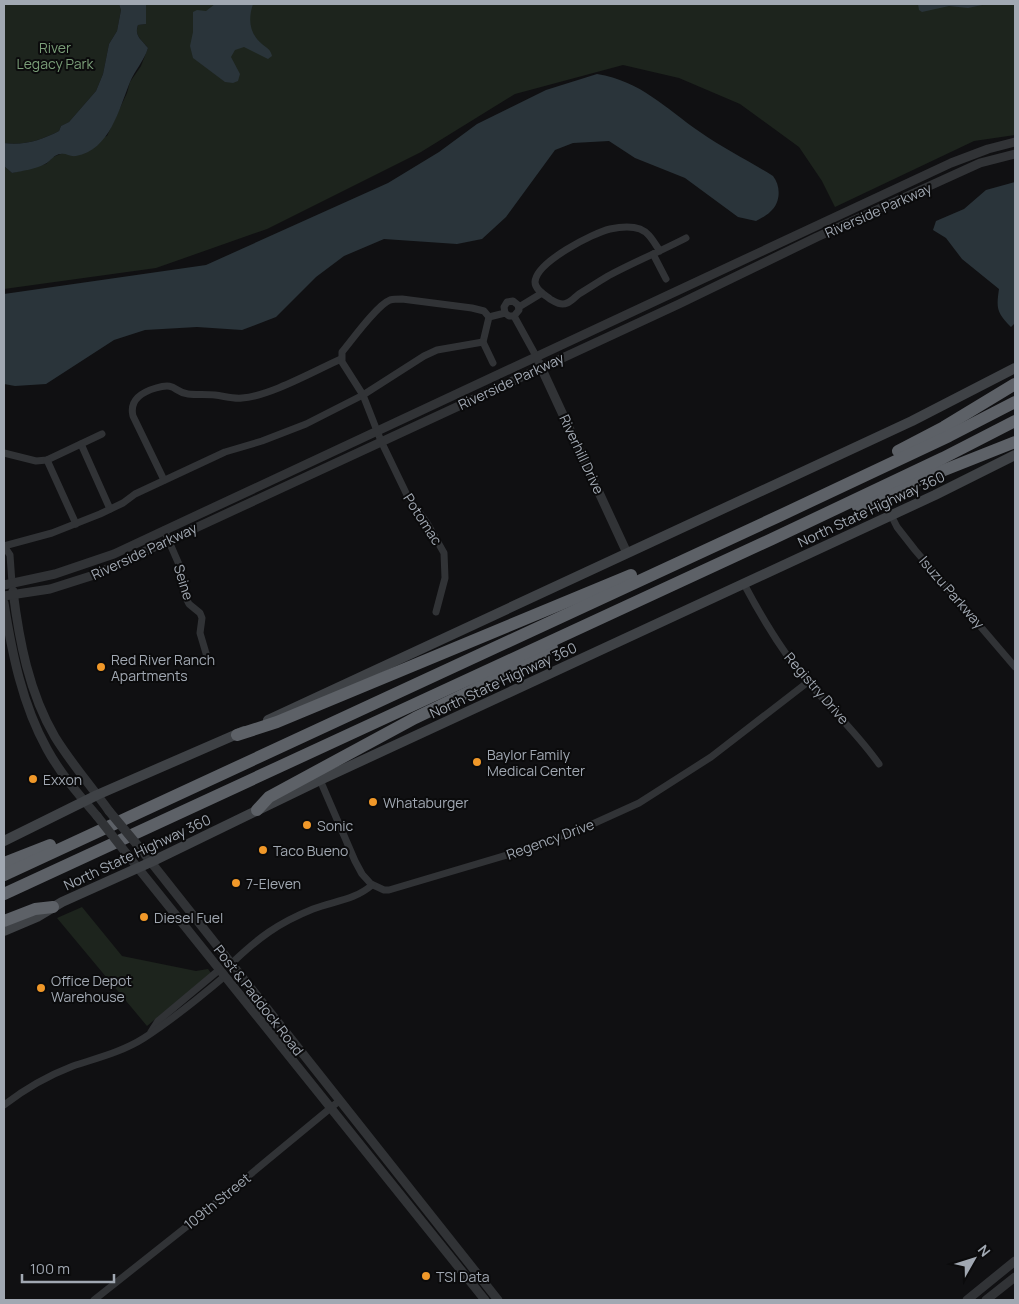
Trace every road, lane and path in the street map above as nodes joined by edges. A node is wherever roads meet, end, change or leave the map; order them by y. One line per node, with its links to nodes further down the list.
1 (1015, 142): 3 (street, Riverside Parkway)
2 (1015, 154): 4 (street, Riverside Parkway)
3 (825, 223): 4 (street); 14 (street, Riverside Parkway)
4 (830, 233): 17 (street, Riverside Parkway)
5 (686, 238): 6 (street)
6 (656, 253): 7 (street); 8 (street); 8 (street)
7 (666, 279)
8 (542, 293): 9 (street)
9 (519, 307): 10 (street); 11 (street)
10 (505, 313): 11 (street); 12 (street)
11 (514, 316): 14 (street)
12 (489, 317): 13 (street); 15 (street)
13 (483, 342): 16 (street); 20 (street)
14 (536, 356): 17 (street, Riverhill Drive); 23 (street, Riverside Parkway)
15 (341, 359): 20 (street, Potomac); 31 (street)
16 (493, 364)
17 (541, 367): 25 (street, Riverside Parkway); 41 (street, Riverhill Drive)
18 (1015, 368): 41 (main road)
19 (1015, 384): 34 (highway)
20 (363, 395): 23 (street, Potomac); 31 (street)
21 (1015, 402): 34 (highway)
22 (1015, 421): 37 (highway)
23 (377, 431): 25 (street, Potomac); 36 (street, Riverside Parkway)
24 (102, 434): 27 (street)
25 (381, 441): 38 (street, Riverside Parkway); 46 (street, Potomac)
26 (1015, 442): 37 (highway)
27 (81, 444): 30 (street); 32 (street)
28 (4, 454): 30 (street)
29 (1015, 455): 33 (main road, North State Highway 360)
30 (47, 460): 35 (street)
31 (164, 480): 32 (street)
32 (110, 509): 35 (street)
33 (891, 515): 43 (main road, North State Highway 360); 49 (street, Isuzu Parkway)
34 (777, 517): 40 (highway)
35 (76, 524): 39 (street)
36 (164, 530): 38 (street, Seine); 42 (street, Riverside Parkway)
37 (772, 539): 47 (highway)
38 (168, 540): 44 (street, Riverside Parkway); 48 (street, Seine)
39 (4, 546): 42 (street, Post & Paddock Road)
40 (711, 548): 53 (highway); 59 (highway)
41 (627, 553): 53 (main road)
42 (8, 584): 44 (street, Post & Paddock Road)
43 (744, 584): 50 (street, Registry Drive); 55 (main road, North State Highway 360)
44 (8, 595): 51 (street, Post & Paddock Road)
45 (4, 603): 52 (street, Post & Paddock Road)
46 (436, 612)
47 (584, 624): 58 (highway); 66 (highway)
48 (208, 660)
49 (1015, 668)
50 (808, 682): 54 (street, Registry Drive); 65 (street, Regency Drive)
51 (37, 700): 52 (street); 56 (street, Post & Paddock Road)
52 (28, 706): 57 (street, Post & Paddock Road)
53 (237, 735): 56 (main road)
54 (879, 764)
55 (320, 780): 58 (main road, North State Highway 360); 65 (street)
56 (97, 795): 57 (main road); 61 (street, Post & Paddock Road, bridge)
57 (84, 801): 60 (main road); 63 (street, Post & Paddock Road, bridge)
58 (257, 810): 61 (main road, North State Highway 360)
59 (93, 833): 62 (highway); 64 (highway)
60 (4, 841)
61 (151, 862): 63 (main road, North State Highway 360); 70 (street, Post & Paddock Road)
62 (4, 863)
63 (138, 868): 67 (main road, North State Highway 360); 71 (street, Post & Paddock Road)
64 (4, 875)
65 (372, 884): 70 (street)
66 (4, 894)
67 (52, 907): 68 (highway); 69 (main road, North State Highway 360)
68 (4, 921)
69 (4, 931)
70 (231, 964): 71 (street); 72 (street, Post & Paddock Road)
71 (222, 973): 73 (street); 74 (street, Post & Paddock Road)
72 (339, 1101): 74 (street, 109th Street); 75 (street, Post & Paddock Road)
73 (4, 1105)
74 (331, 1108): 76 (street, Post & Paddock Road); 81 (street, 109th Street)
75 (435, 1222): 76 (street); 83 (street, Post & Paddock Road)
76 (427, 1229): 82 (street, Post & Paddock Road)
77 (1015, 1261): 79 (street)
78 (1015, 1277): 80 (street)
79 (984, 1286): 80 (street); 84 (street)
80 (989, 1298)
81 (94, 1300)
82 (485, 1300)
83 (498, 1300)
84 (967, 1300)

